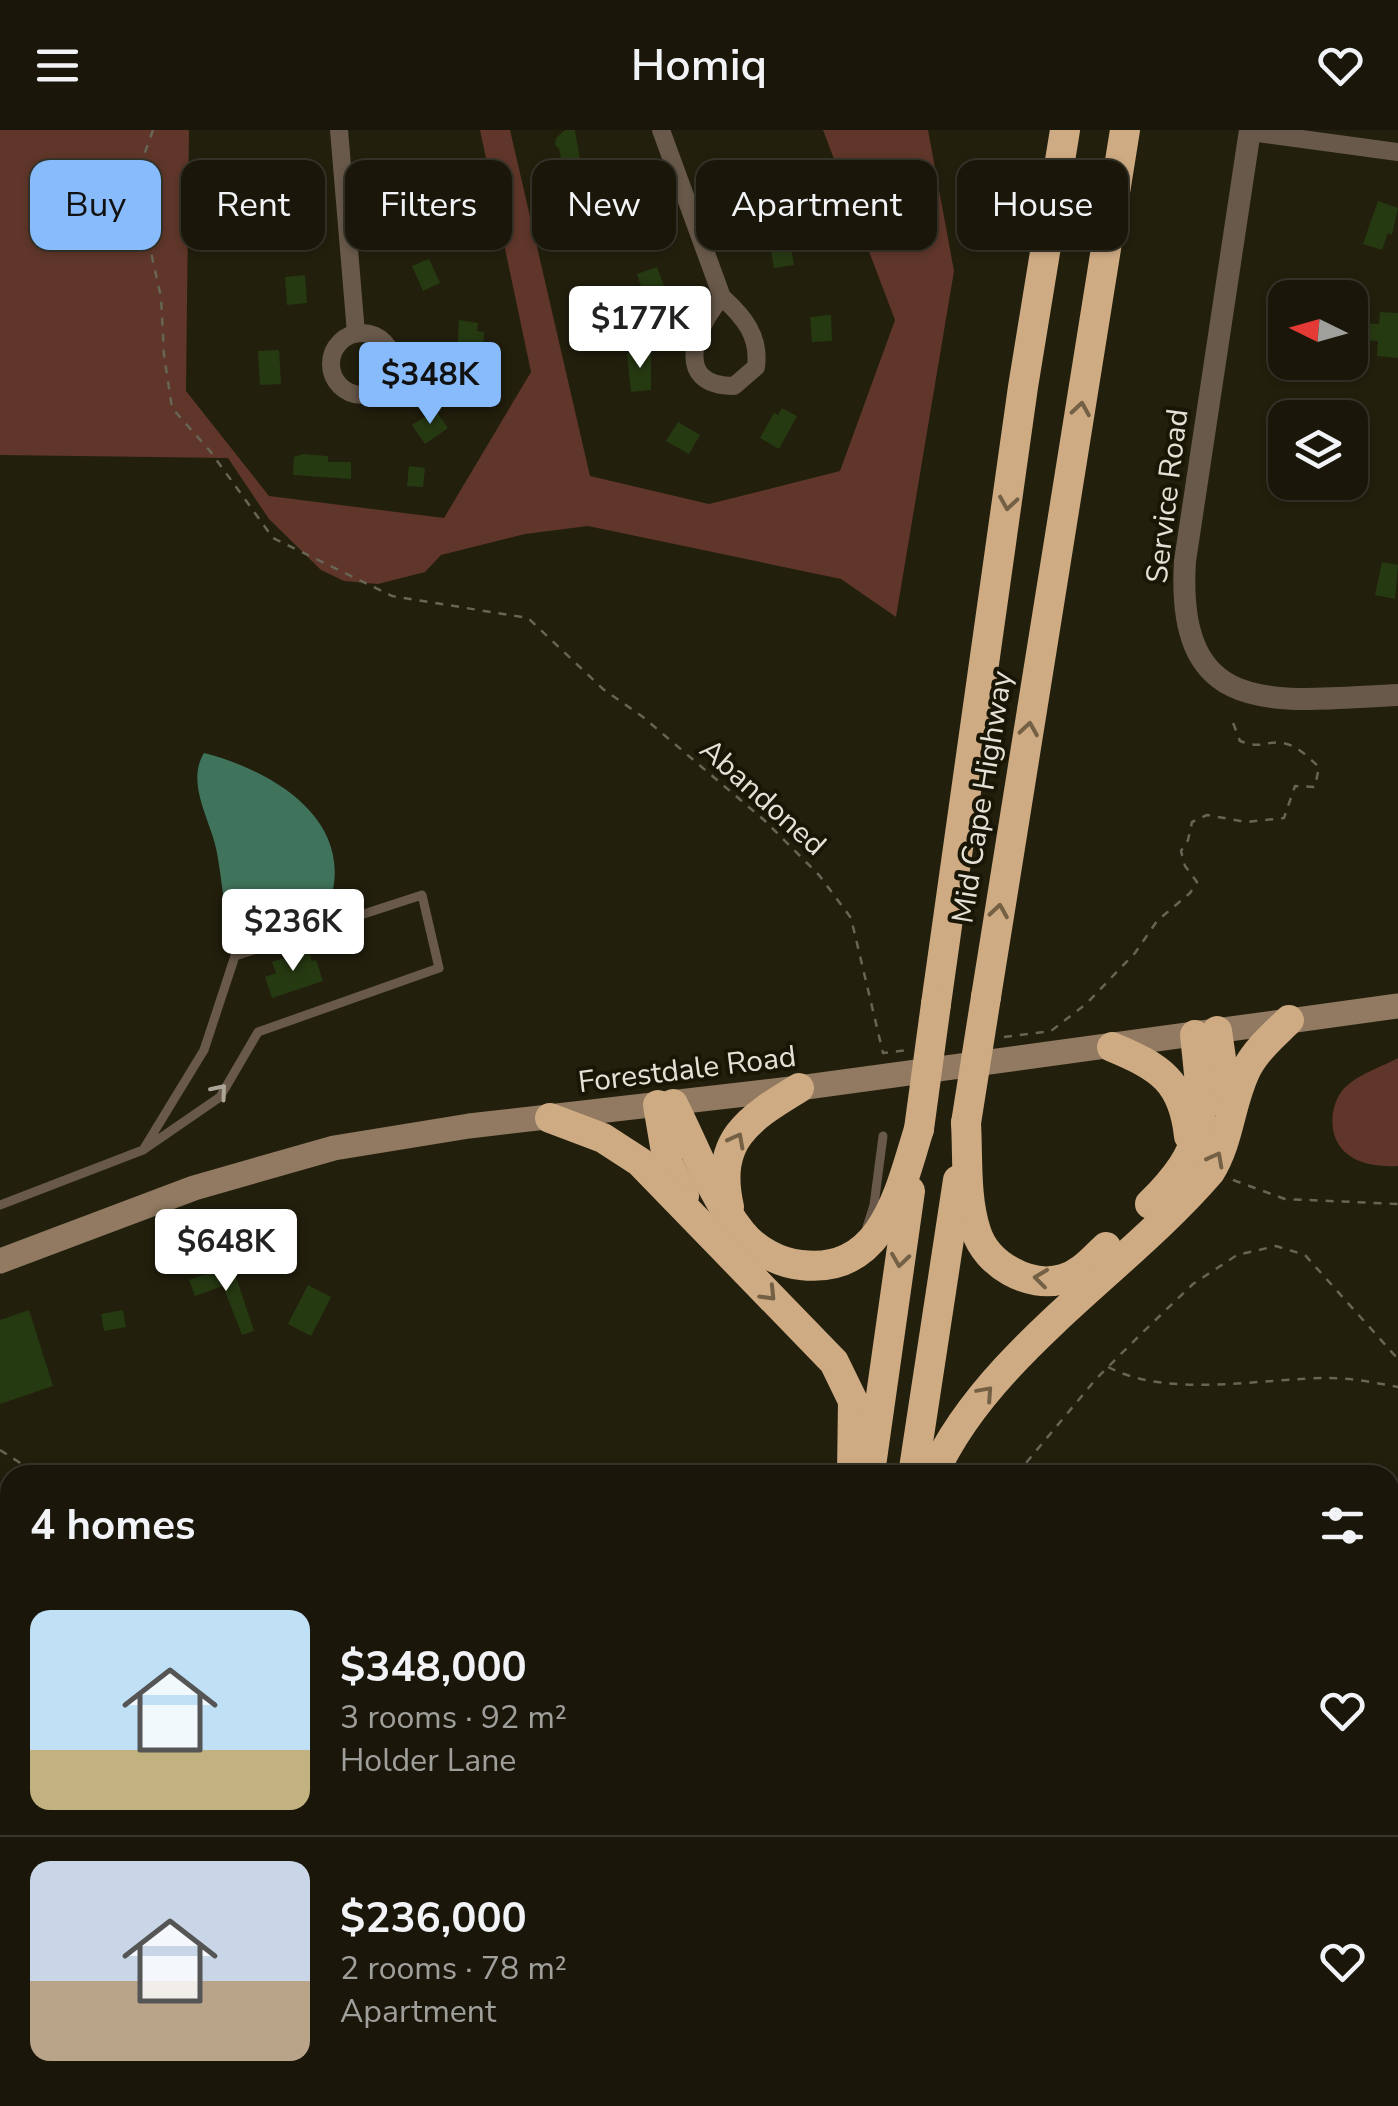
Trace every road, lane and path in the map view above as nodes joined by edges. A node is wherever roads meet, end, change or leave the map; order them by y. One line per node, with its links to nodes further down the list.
1 (153, 130): 19 (path, Abandoned)
2 (339, 130): 10 (street)
3 (661, 130): 9 (street)
4 (1066, 130): 11 (highway, Mid Cape Highway)
5 (1125, 130): 24 (highway, Mid Cape Highway, one-way to 5, bridge)
6 (1250, 131): 7 (street); 12 (street, Service Road)
7 (1398, 152)
8 (1048, 158): 11 (lane)
9 (722, 297): 9 (street)
10 (356, 333)
11 (1016, 452): 25 (highway, Mid Cape Highway, one-way to 25, bridge)
12 (1398, 695)
13 (1232, 720): 17 (path)
14 (1398, 1006): 15 (main road, Forestdale Road)
15 (1289, 1020): 16 (main road, Forestdale Road); 23 (highway)
16 (1206, 1033): 18 (main road, Forestdale Road); 23 (highway); 28 (highway)
17 (995, 1038)
18 (1112, 1047): 20 (main road, Forestdale Road); 28 (highway)
19 (920, 1048)
20 (799, 1088): 21 (main road, Forestdale Road); 32 (highway, one-way to 20)
21 (666, 1104): 22 (main road, Forestdale Road); 32 (highway); 33 (highway)
22 (550, 1118): 29 (main road, Forestdale Road); 33 (highway)
23 (1230, 1120): 28 (highway, one-way to 23)
24 (966, 1123): 28 (highway, one-way to 24); 44 (highway, Mid Cape Highway)
25 (918, 1129): 34 (highway); 43 (highway, Mid Cape Highway, one-way to 43)
26 (883, 1136): 34 (lane)
27 (142, 1150): 27 (lane, one-way to 27); 31 (lane)
28 (1200, 1163): 30 (path); 45 (highway, one-way to 28)
29 (164, 1198): 35 (main road, Forestdale Road); 36 (lane)
30 (1398, 1204)
31 (0, 1205)
32 (734, 1220): 34 (highway)
33 (701, 1224): 42 (highway, one-way to 42)
34 (860, 1251)
35 (0, 1260)
36 (185, 1265)
37 (1398, 1358): 38 (path)
38 (1108, 1367): 39 (path); 46 (path)
39 (1398, 1386)
40 (0, 1450): 41 (path)
41 (24, 1465)
42 (852, 1465)
43 (871, 1465)
44 (915, 1465)
45 (939, 1465)
46 (1025, 1465)

